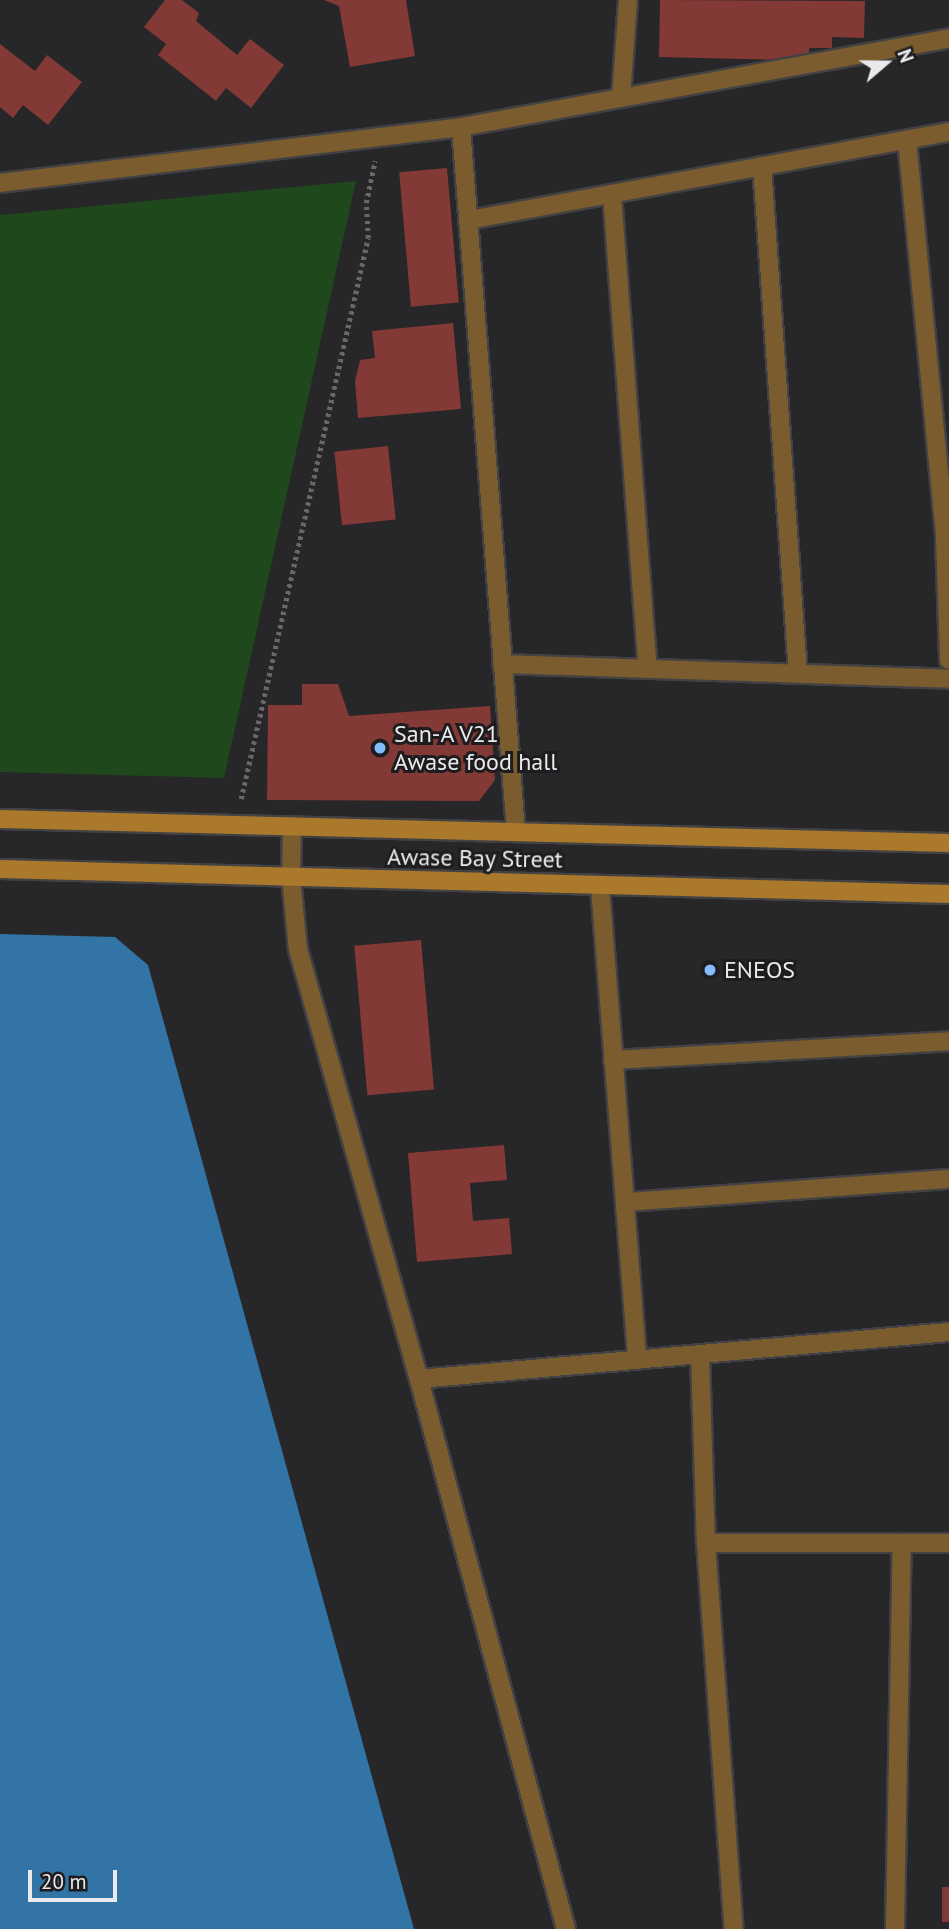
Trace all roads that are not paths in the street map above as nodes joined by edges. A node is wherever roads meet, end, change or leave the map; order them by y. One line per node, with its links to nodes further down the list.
1 (628, 0): 3 (street)
2 (949, 38): 3 (street)
3 (621, 98): 4 (street)
4 (461, 127): 8 (street); 10 (street)
5 (949, 132): 6 (street)
6 (907, 140): 7 (street); 11 (street)
7 (762, 166): 9 (street); 15 (street)
8 (0, 183)
9 (612, 194): 10 (street); 14 (street)
10 (469, 220): 13 (street)
11 (947, 538): 12 (street)
12 (949, 660)
13 (502, 664): 14 (street); 19 (street)
14 (648, 668): 15 (street)
15 (798, 673): 16 (street)
16 (949, 679)
17 (0, 819): 18 (main road, Awase Bay Street)
18 (292, 826): 19 (main road, Awase Bay Street); 22 (street)
19 (516, 832): 20 (main road, Awase Bay Street)
20 (949, 844)
21 (0, 869): 22 (main road, Awase Bay Street)
22 (291, 878): 23 (main road, Awase Bay Street); 32 (street)
23 (600, 886): 24 (main road, Awase Bay Street); 26 (street)
24 (949, 894)
25 (949, 1041): 26 (street)
26 (613, 1060): 28 (street)
27 (949, 1179): 28 (street)
28 (627, 1202): 31 (street)
29 (949, 1332): 30 (street)
30 (699, 1354): 31 (street); 33 (street)
31 (637, 1360): 32 (street)
32 (419, 1379): 36 (street)
33 (706, 1543): 34 (street); 37 (street)
34 (902, 1543): 35 (street); 38 (street)
35 (949, 1543)
36 (566, 1929)
37 (734, 1929)
38 (895, 1929)

